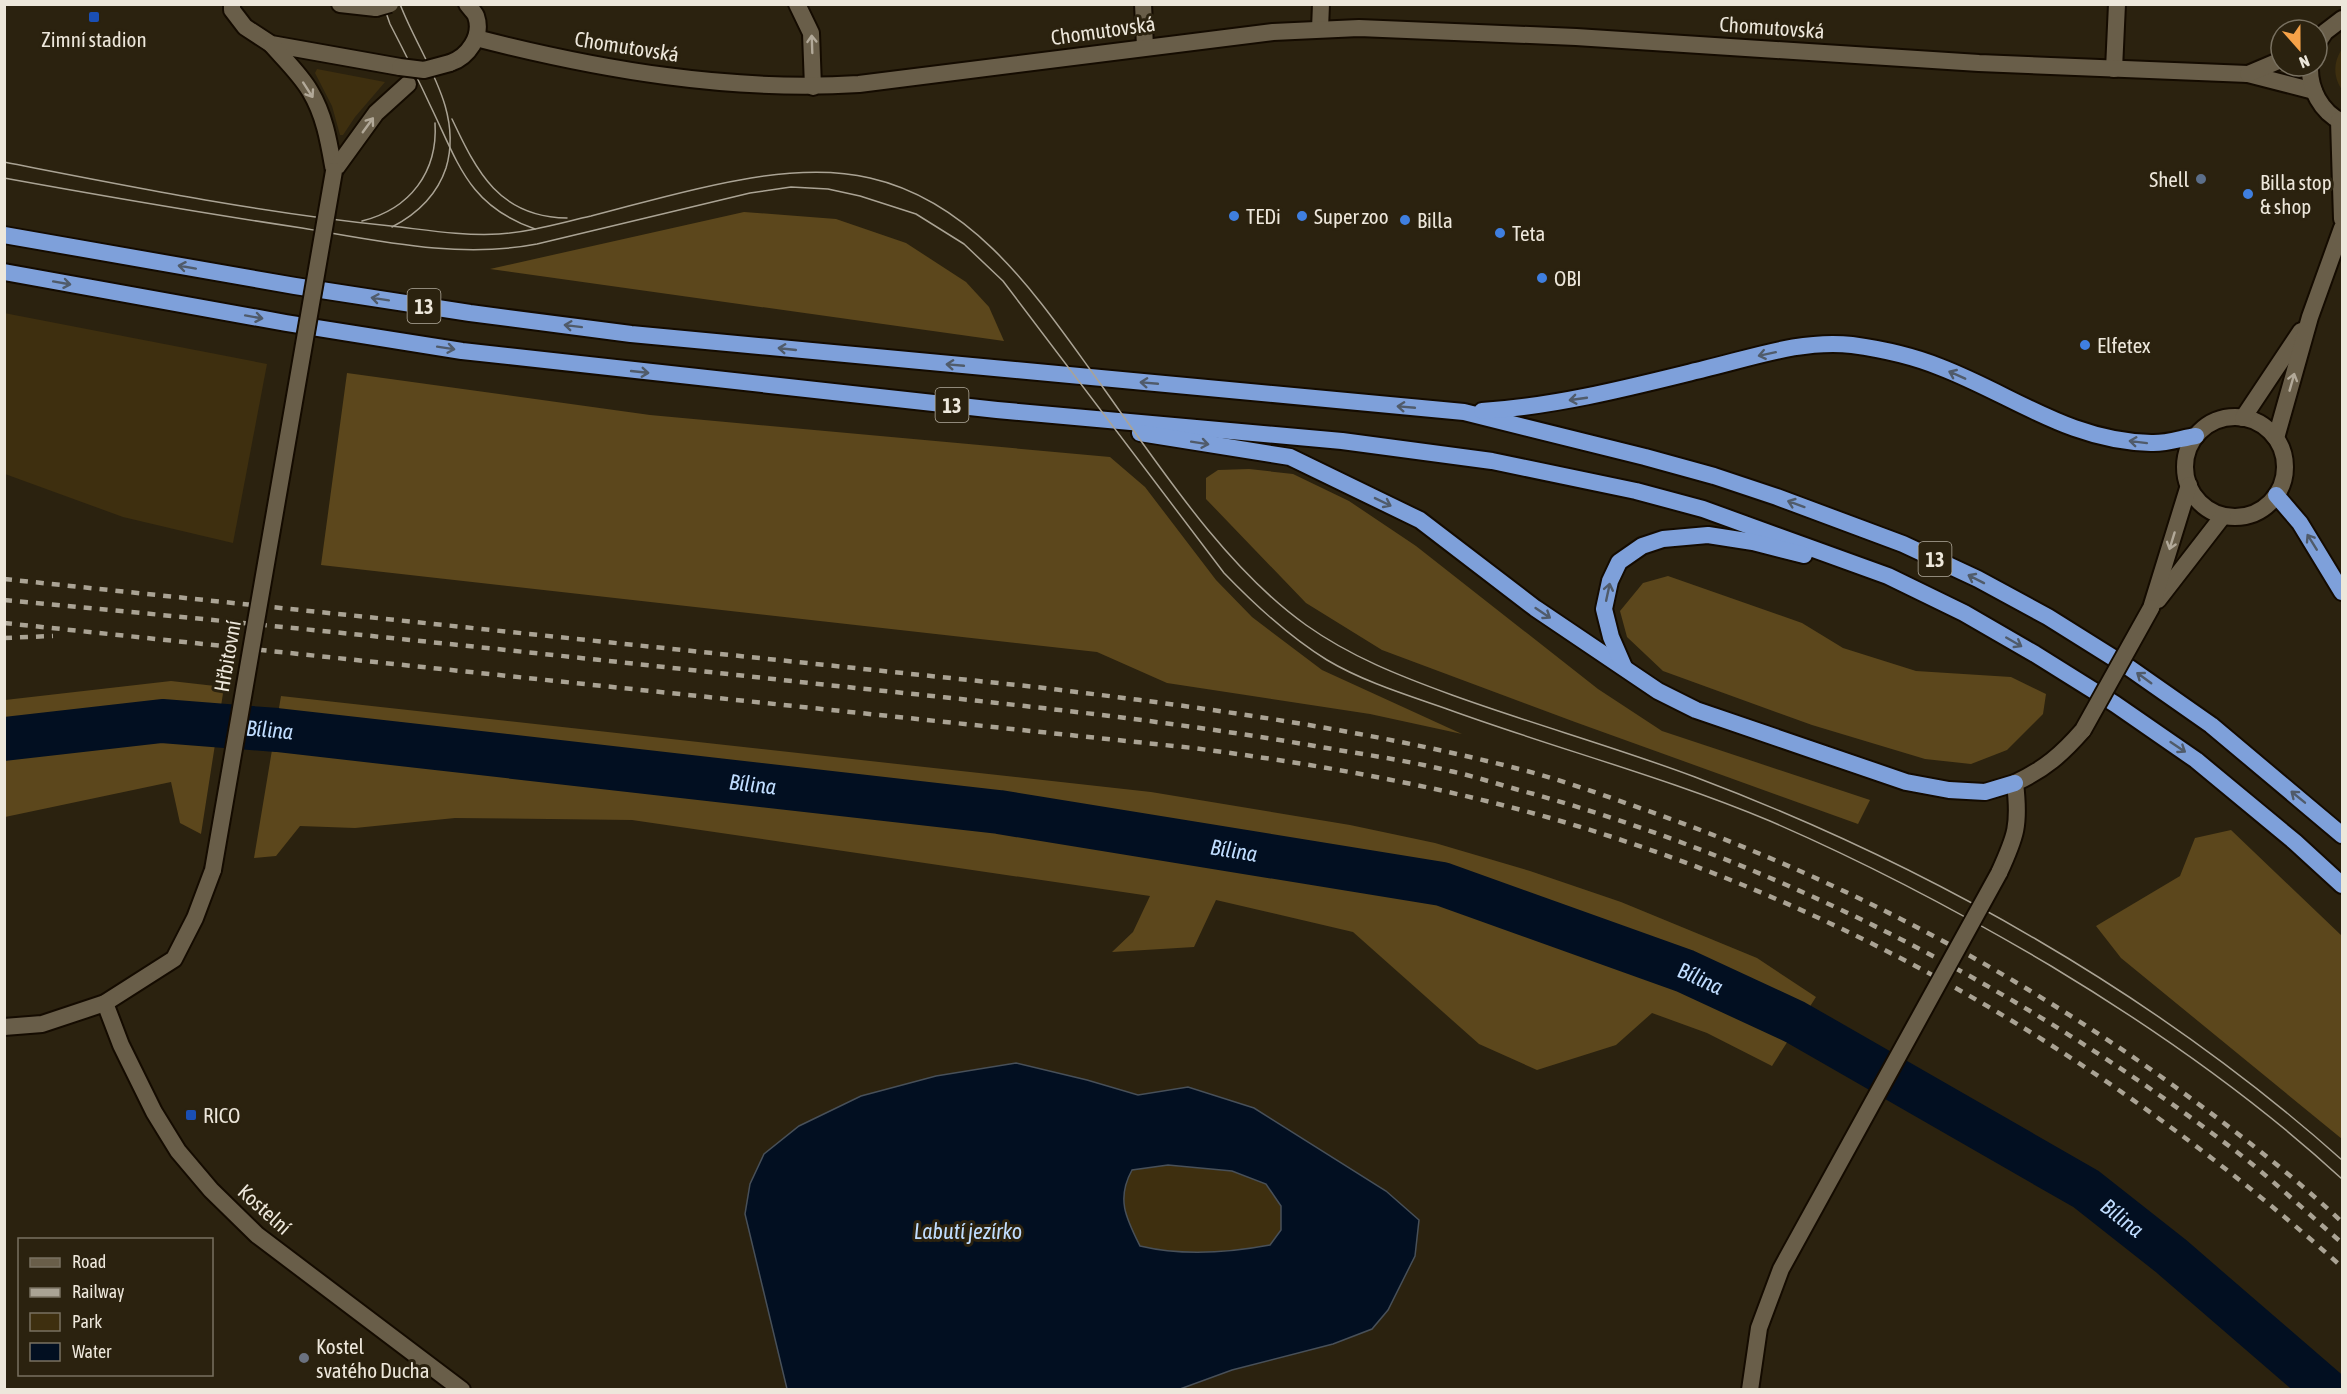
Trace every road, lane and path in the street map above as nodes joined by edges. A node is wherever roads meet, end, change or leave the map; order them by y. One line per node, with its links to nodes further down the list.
1 (232, 4): 13 (street)
2 (340, 4): 8 (street)
3 (467, 4): 12 (street)
4 (797, 4): 20 (street, one-way to 4)
5 (1143, 4): 14 (street)
6 (1321, 4): 10 (street)
7 (2118, 4): 16 (street)
8 (383, 6)
9 (2343, 19): 11 (street)
10 (1320, 29): 14 (street, Chomutovská); 16 (street, Chomutovská)
11 (2329, 29)
12 (476, 38): 17 (street, bridge); 20 (street, Chomutovská)
13 (271, 44): 17 (street, bridge); 23 (street, one-way to 23)
14 (1145, 47): 20 (street, Chomutovská)
15 (2269, 65): 18 (street)
16 (2114, 69): 18 (street, Chomutovská)
17 (424, 70): 23 (street, one-way to 17)
18 (2248, 74): 21 (street, Chomutovská)
19 (2312, 78): 21 (street)
20 (813, 87)
21 (2314, 91): 22 (street)
22 (2341, 121): 24 (street)
23 (334, 171): 44 (street, Hřbitovní, bridge)
24 (2343, 219)
25 (2343, 228): 28 (street)
26 (4, 235): 30 (highway, 13, one-way to 26)
27 (4, 272): 29 (highway, 13, one-way to 29)
28 (2310, 317): 31 (street); 33 (street, one-way to 28)
29 (997, 410): 37 (highway, 13); 40 (highway, one-way to 40)
30 (1464, 412): 32 (highway, one-way to 30); 42 (highway, 13, one-way to 30)
31 (2243, 418): 32 (street); 33 (street)
32 (2196, 436): 34 (street)
33 (2276, 438): 35 (street)
34 (2188, 485): 36 (street); 39 (street, one-way to 39)
35 (2276, 495): 36 (street); 38 (highway, one-way to 35)
36 (2223, 516): 39 (street)
37 (1888, 576): 40 (highway, one-way to 37); 43 (highway, 13, one-way to 43)
38 (2343, 592)
39 (2151, 608): 41 (street, bridge)
40 (1625, 667): 41 (highway)
41 (2015, 783): 47 (street, bridge)
42 (2343, 835)
43 (2343, 885)
44 (105, 1003): 45 (street, Hřbitovní); 46 (street, Kostelní)
45 (4, 1028)
46 (462, 1389)
47 (1750, 1389)

